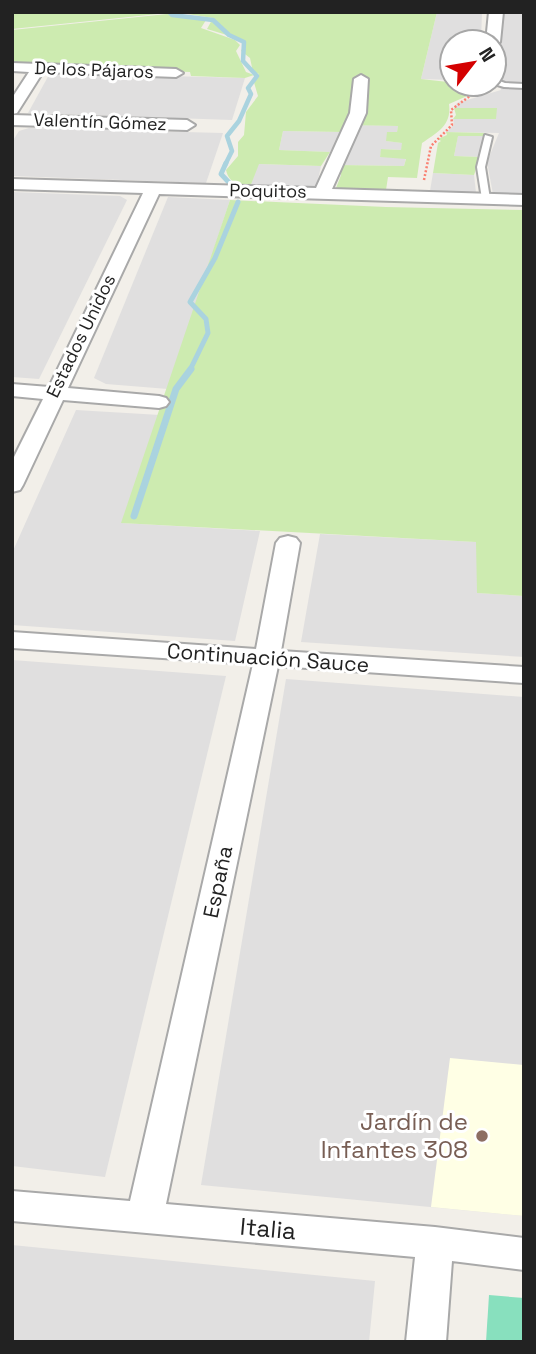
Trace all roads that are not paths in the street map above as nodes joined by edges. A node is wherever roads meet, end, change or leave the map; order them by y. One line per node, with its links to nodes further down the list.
1 (12, 67): 2 (street, De los Pájaros)
2 (38, 69): 3 (street, De los Pájaros); 5 (street)
3 (176, 73)
4 (362, 79): 11 (street)
5 (12, 110)
6 (12, 120): 7 (street, Valentín Gómez)
7 (187, 125)
8 (488, 137): 12 (lane)
9 (12, 184): 10 (street, Poquitos)
10 (153, 188): 11 (street, Poquitos); 15 (street, Estados Unidos)
11 (322, 193): 12 (street, Poquitos)
12 (486, 199): 13 (street, Poquitos)
13 (524, 200)
14 (12, 390): 15 (street)
15 (54, 393): 16 (street); 17 (street, Estados Unidos)
16 (159, 402)
17 (12, 485)
18 (288, 544): 20 (street, España)
19 (12, 640): 20 (street, Continuación Sauce)
20 (267, 658): 21 (street, Continuación Sauce); 23 (street, España)
21 (524, 675)
22 (12, 1206): 23 (street, Italia)
23 (144, 1219): 24 (street, Italia)
24 (435, 1243): 25 (street, Italia); 26 (street)
25 (524, 1254)
26 (426, 1342)

